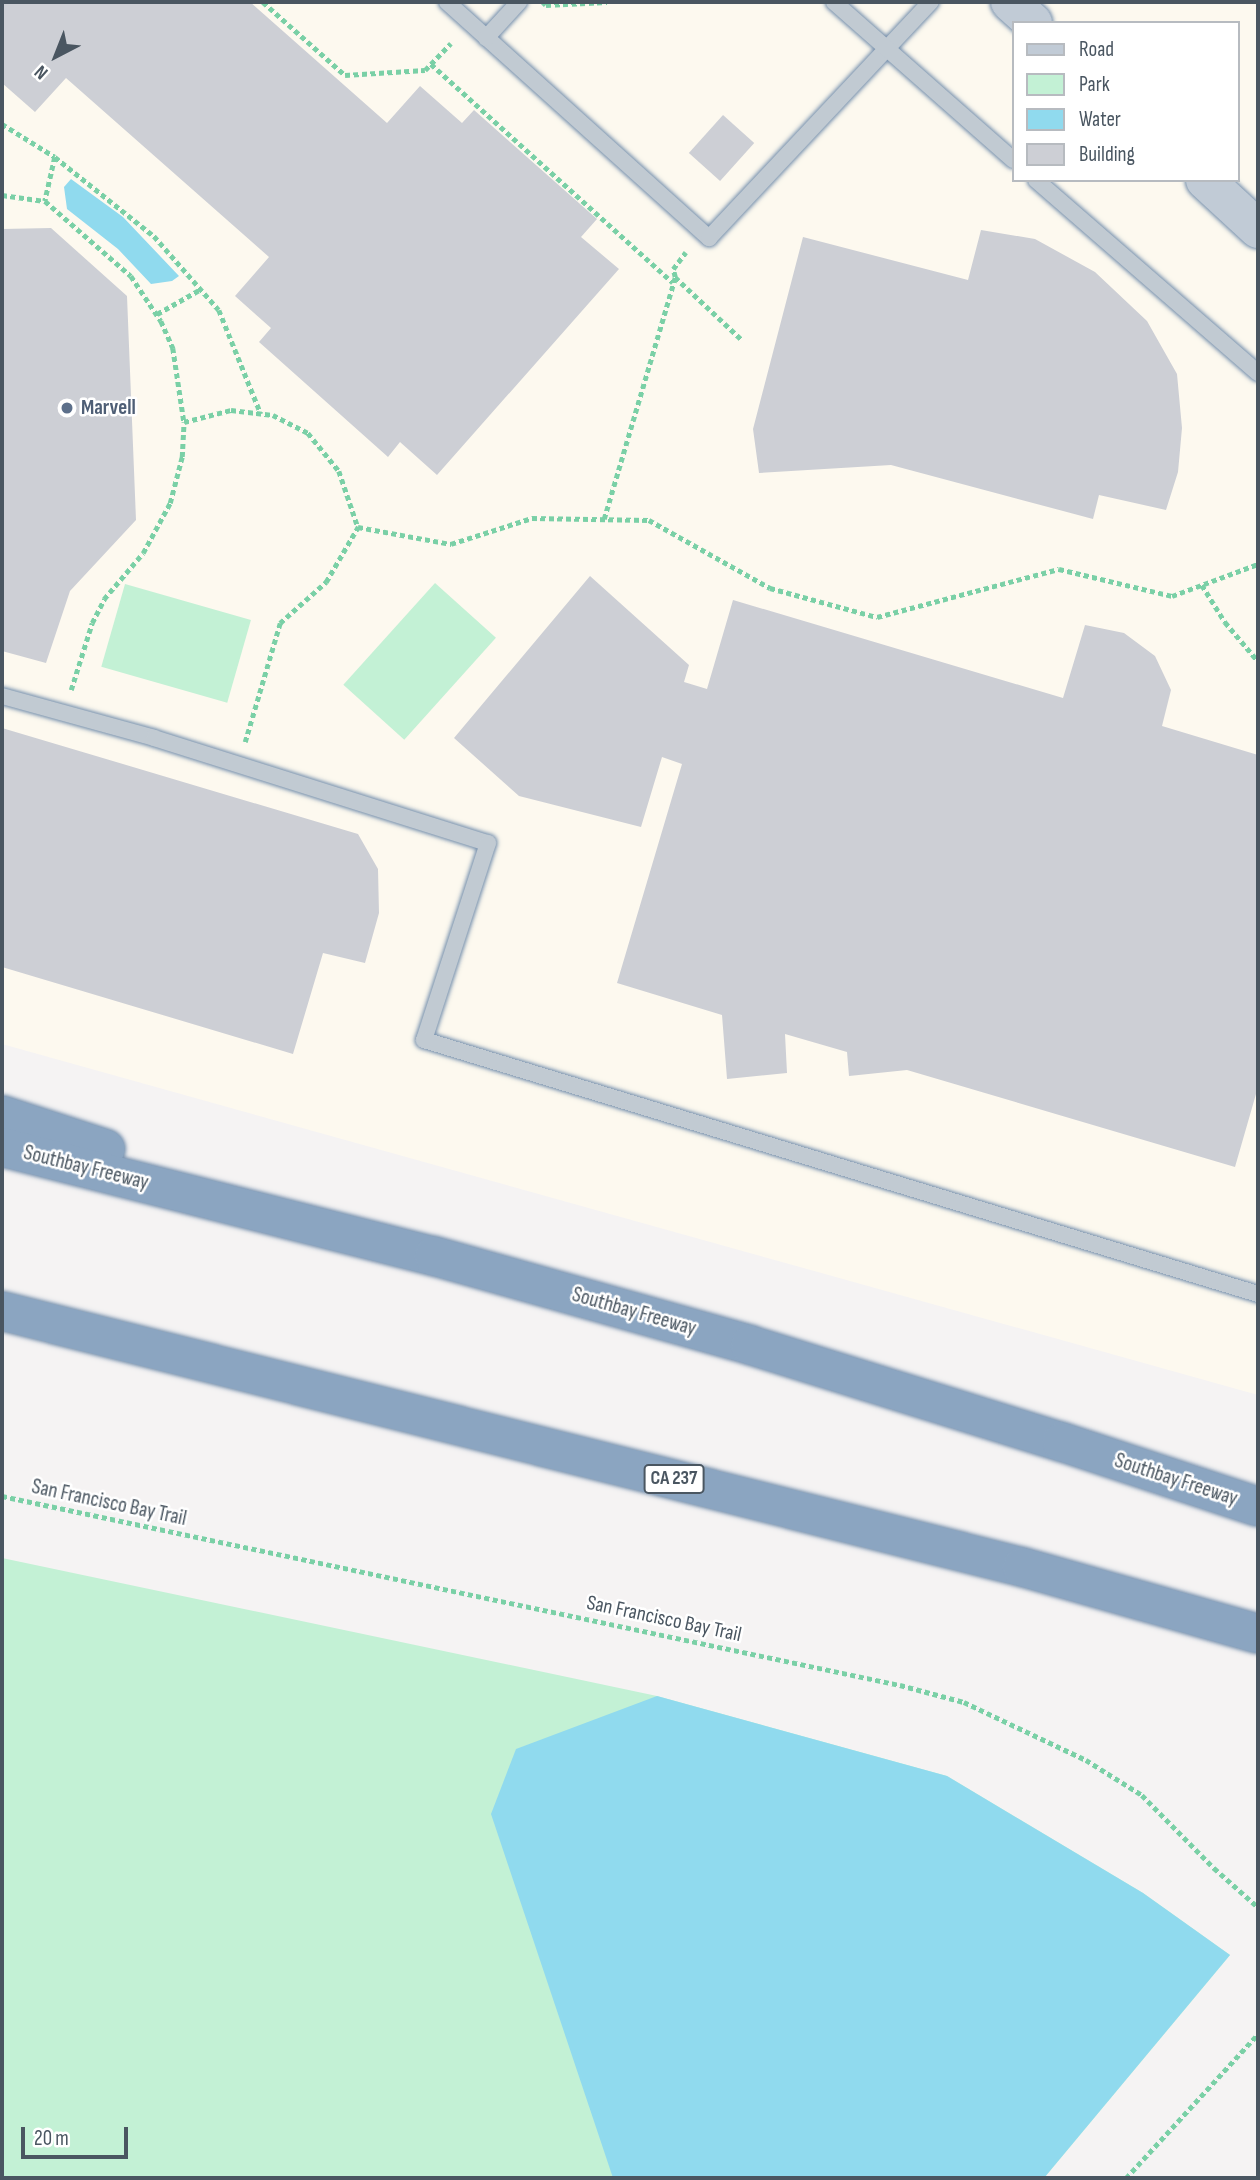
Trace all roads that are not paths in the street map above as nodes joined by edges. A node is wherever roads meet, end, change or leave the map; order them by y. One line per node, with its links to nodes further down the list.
1 (447, 2): 7 (lane)
2 (834, 2): 8 (lane)
3 (932, 2): 8 (lane)
4 (1010, 2): 6 (street)
5 (512, 4): 7 (lane)
6 (1031, 21)
7 (486, 38): 8 (lane)
8 (886, 49): 9 (lane)
9 (1012, 159)
10 (1038, 182): 13 (lane)
11 (1207, 182): 12 (street)
12 (1258, 229)
13 (1258, 373)
14 (2, 696): 18 (lane)
15 (2, 1115): 17 (highway)
16 (2, 1147): 17 (highway, Southbay Freeway)
17 (434, 1255): 22 (highway, Southbay Freeway)
18 (1258, 1294)
19 (2, 1311): 21 (highway, CA 237)
20 (2, 1318): 21 (highway)
21 (88, 1332): 23 (highway, CA 237)
22 (1258, 1507)
23 (1258, 1634)

